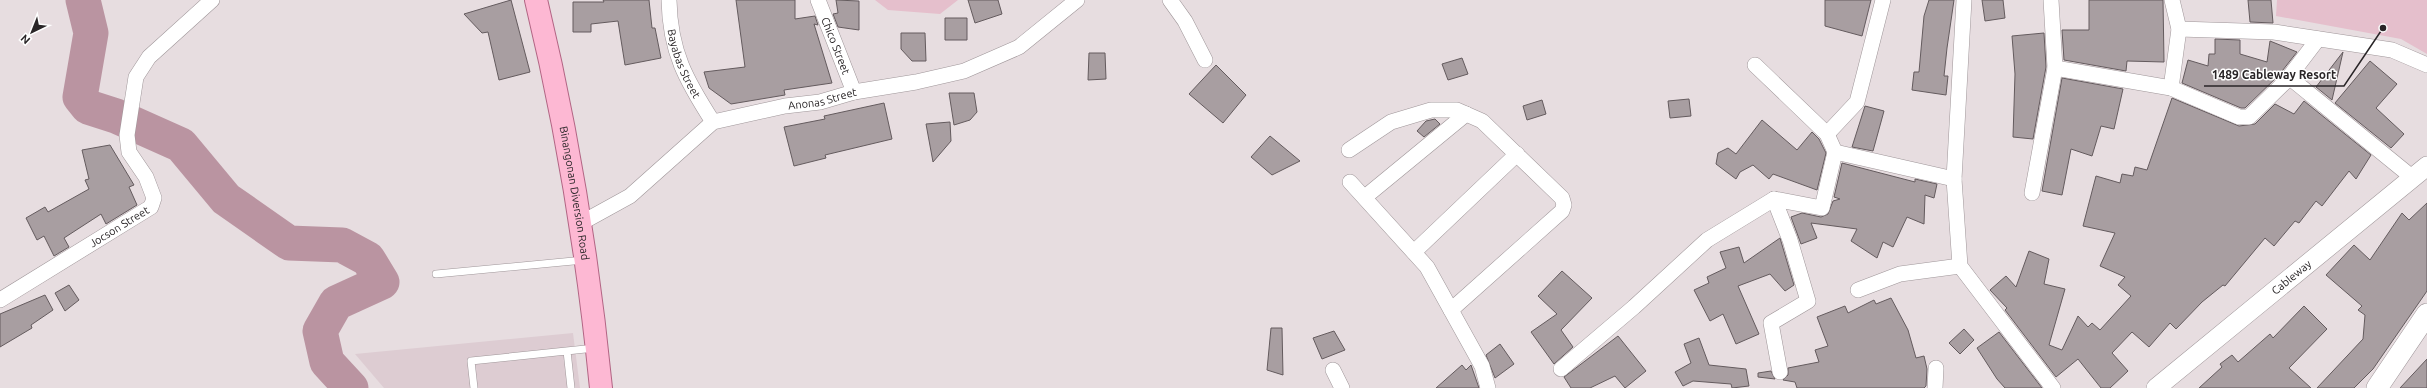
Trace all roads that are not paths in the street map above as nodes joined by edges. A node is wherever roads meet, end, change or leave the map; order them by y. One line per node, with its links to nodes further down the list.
1 (212, 0): 38 (street, Jocson Street)
2 (536, 0): 32 (main road, Binangonan Diversion Road)
3 (669, 0): 21 (street, Bayabas Street)
4 (818, 0): 19 (street, Chico Street)
5 (1077, 0): 19 (street, Anonas Street)
6 (1170, 0): 13 (street)
7 (1882, 0): 22 (street)
8 (1964, 0): 27 (street)
9 (2051, 0): 16 (street)
10 (2172, 0): 11 (street)
11 (2179, 29): 12 (street); 18 (street)
12 (2318, 39): 15 (street); 17 (street)
13 (1205, 60)
14 (1755, 65): 22 (street)
15 (2427, 65)
16 (2055, 68): 18 (street); 29 (street)
17 (2289, 77): 18 (street); 26 (street)
18 (2171, 88)
19 (854, 92): 21 (street, Anonas Street)
20 (1466, 114): 23 (street); 25 (street); 30 (street)
21 (713, 122): 32 (street, Anonas Street)
22 (1828, 134): 24 (street)
23 (1349, 150)
24 (1834, 152): 27 (street); 31 (street)
25 (1517, 154): 33 (street); 39 (street)
26 (2420, 172): 54 (street, Cableway)
27 (1954, 179): 35 (street)
28 (1350, 182): 30 (street)
29 (2032, 193)
30 (1365, 197): 33 (street)
31 (1774, 199): 44 (street); 46 (street)
32 (581, 223): 34 (main road, Binangonan Diversion Road)
33 (1414, 252): 39 (street)
34 (586, 260): 36 (lane); 41 (main road, Binangonan Diversion Road)
35 (1960, 266): 37 (street); 53 (street)
36 (436, 274)
37 (1858, 290)
38 (0, 300)
39 (1451, 310): 51 (street)
40 (2422, 324): 55 (main road)
41 (597, 347): 42 (lane); 49 (main road, Binangonan Diversion Road)
42 (567, 351): 47 (lane); 48 (lane)
43 (1936, 368): 52 (street)
44 (1561, 369)
45 (1333, 370): 50 (street)
46 (1780, 372)
47 (474, 388)
48 (571, 388)
49 (601, 388)
50 (1342, 388)
51 (1488, 388)
52 (1935, 388)
53 (2053, 388)
54 (2156, 388)
55 (2377, 388)

